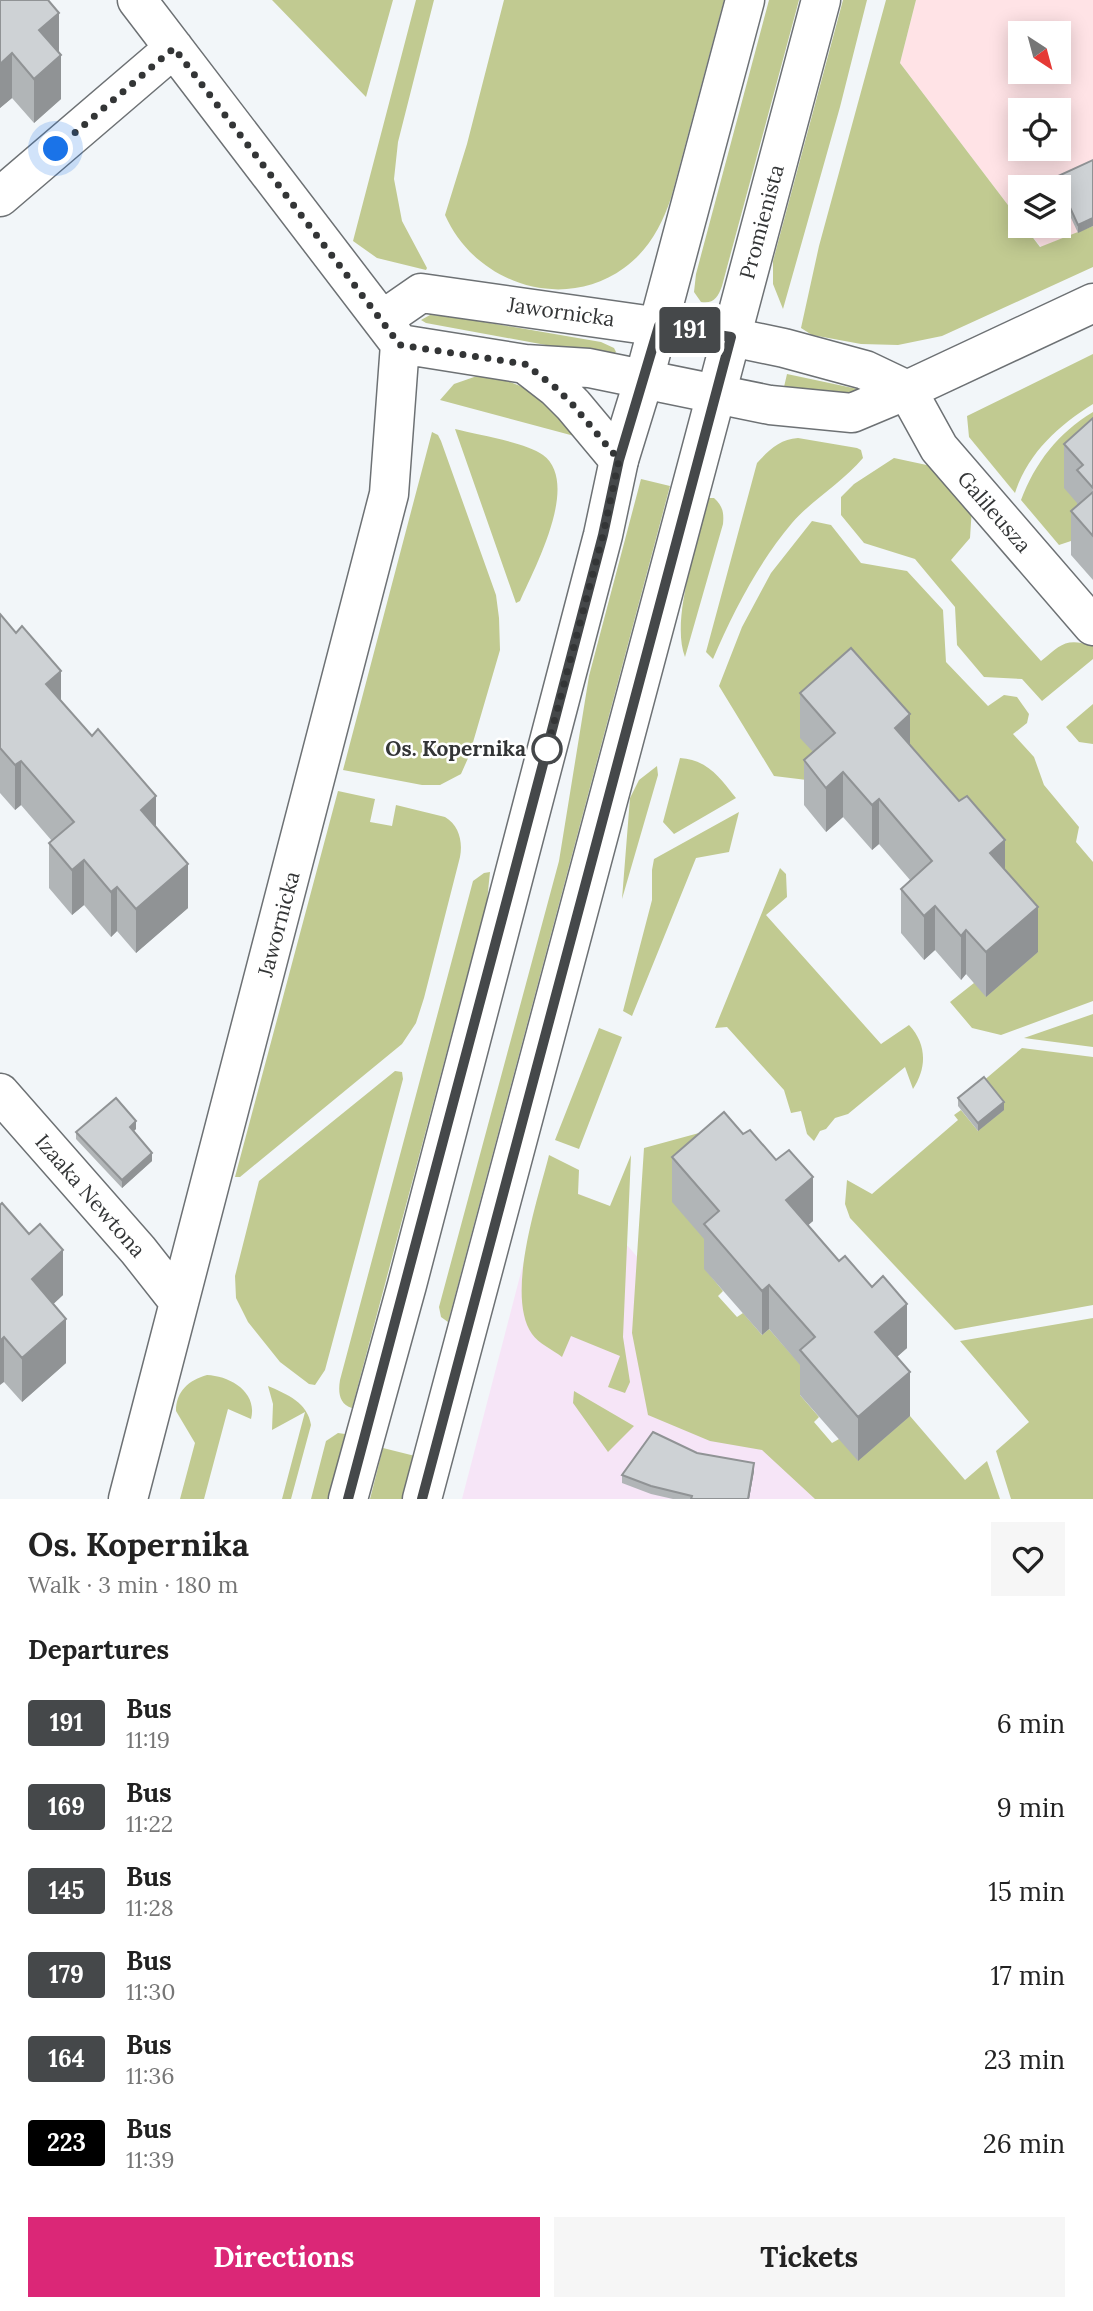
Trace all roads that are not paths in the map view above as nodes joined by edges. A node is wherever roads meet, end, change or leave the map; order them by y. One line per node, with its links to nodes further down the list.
1 (137, 0): 4 (street)
2 (745, 0): 7 (street)
3 (821, 0): 9 (street, Promienista)
4 (174, 48): 5 (street); 8 (street)
5 (0, 197)
6 (1093, 303): 12 (street)
7 (659, 326): 8 (street, Jawornicka); 9 (street, Jawornicka); 11 (street)
8 (391, 332): 10 (street); 17 (street, Jawornicka)
9 (731, 337): 12 (street, Jawornicka); 13 (street, Promienista)
10 (525, 364): 11 (street); 14 (street)
11 (644, 379): 13 (street); 14 (street)
12 (907, 390): 13 (street); 15 (street, Galileusza)
13 (717, 394): 20 (street, Promienista)
14 (619, 460): 19 (street)
15 (1093, 626)
16 (0, 1093): 17 (street, Izaaka Newtona)
17 (179, 1302): 18 (street, Jawornicka)
18 (128, 1499)
19 (348, 1499)
20 (422, 1499)

